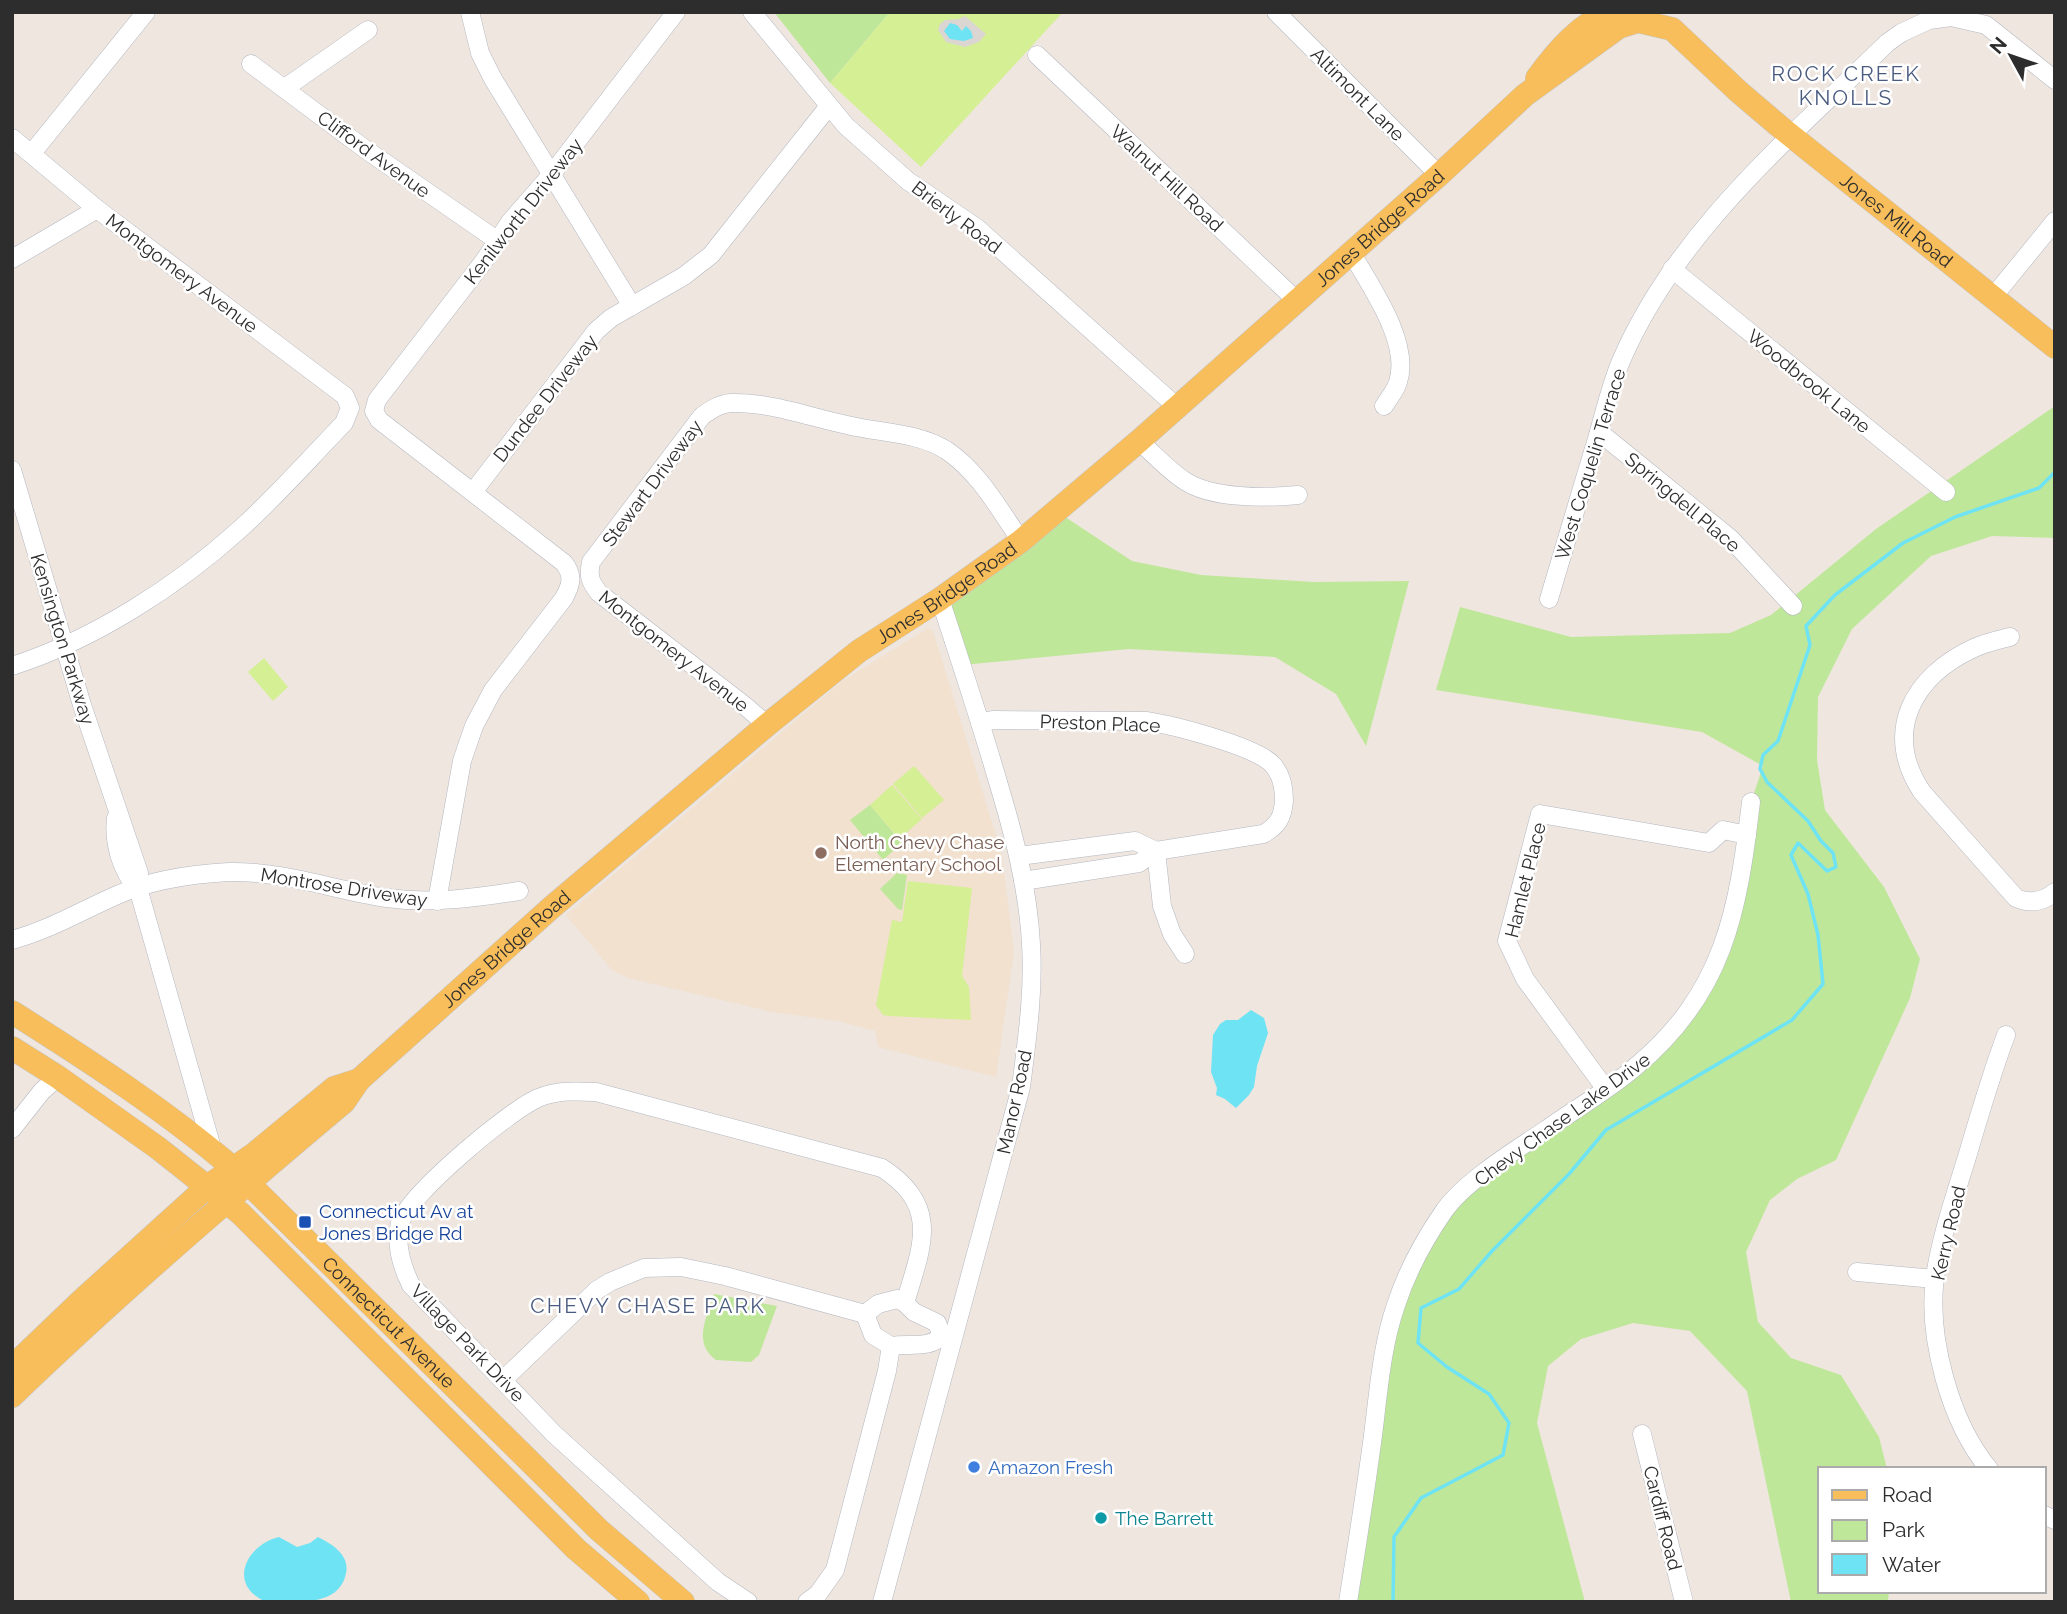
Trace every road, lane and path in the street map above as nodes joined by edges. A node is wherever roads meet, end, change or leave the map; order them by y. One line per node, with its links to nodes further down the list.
1 (146, 12): 20 (street)
2 (470, 12): 21 (street)
3 (676, 12): 21 (street, Kenilworth Driveway)
4 (752, 12): 17 (street, Brierly Road)
5 (1276, 12): 22 (street, Altimont Lane)
6 (1590, 12): 10 (main road)
7 (1623, 15): 10 (main road, Jones Bridge Road); 15 (main road, Jones Mill Road); 16 (main road, Jones Bridge Road)
8 (1665, 15): 15 (main road, Jones Mill Road)
9 (368, 30): 14 (street)
10 (1566, 43): 16 (main road, Jones Bridge Road)
11 (1037, 55): 30 (street, Walnut Hill Road)
12 (251, 64): 14 (street, Clifford Avenue)
13 (2055, 80): 18 (street, West Coquelin Terrace)
14 (285, 88): 25 (street, Clifford Avenue)
15 (1739, 92): 18 (main road, Jones Mill Road)
16 (1525, 95): 22 (main road, Jones Bridge Road)
17 (829, 106): 31 (street, Dundee Driveway); 33 (street, Brierly Road)
18 (1792, 136): 28 (street, West Coquelin Terrace); 29 (main road, Jones Mill Road)
19 (12, 138): 20 (street, Montgomery Avenue)
20 (32, 153): 23 (street, Montgomery Avenue)
21 (551, 175): 25 (street, Kenilworth Driveway); 31 (street)
22 (1439, 175): 26 (main road, Jones Bridge Road)
23 (97, 209): 27 (street); 48 (street, Montgomery Avenue)
24 (2055, 221): 29 (street)
25 (498, 241): 35 (street, Kenilworth Driveway)
26 (1351, 252): 30 (main road, Jones Bridge Road); 34 (street)
27 (12, 259)
28 (1672, 269): 36 (street, West Coquelin Terrace); 40 (street, Woodbrook Lane)
29 (1993, 297): 32 (main road, Jones Mill Road)
30 (1296, 300): 33 (main road, Jones Bridge Road)
31 (632, 306): 39 (street, Dundee Driveway)
32 (2055, 347)
33 (1176, 406): 37 (main road, Jones Bridge Road)
34 (1384, 406)
35 (374, 411): 39 (street, Montgomery Avenue)
36 (1599, 432): 45 (street, West Coquelin Terrace); 46 (street, Springdell Place)
37 (1139, 441): 41 (street); 42 (main road, Jones Bridge Road)
38 (12, 470): 48 (street, Kensington Parkway)
39 (473, 492): 43 (street, Montgomery Avenue)
40 (1946, 492)
41 (1298, 495)
42 (1021, 541): 43 (street, Stewart Driveway); 44 (main road, Jones Bridge Road)
43 (580, 575): 51 (street, Montgomery Avenue); 60 (street, Stewart Driveway)
44 (940, 599): 50 (street, Manor Road); 51 (main road, Jones Bridge Road)
45 (1549, 599)
46 (1793, 606)
47 (2010, 636): 59 (street)
48 (65, 643): 49 (street); 57 (street, Kensington Parkway)
49 (12, 666)
50 (981, 722): 54 (street, Preston Place); 55 (street, Manor Road)
51 (767, 725): 70 (main road, Jones Bridge Road)
52 (1751, 802): 53 (street, Chevy Chase Lake Drive)
53 (1747, 835): 67 (street, Chevy Chase Lake Drive); 67 (street, Hamlet Place)
54 (1156, 851): 55 (street, Preston Place); 56 (street, Preston Place); 62 (street)
55 (1019, 856): 56 (street, Manor Road)
56 (1023, 881): 76 (street, Manor Road)
57 (138, 888): 60 (street, Montrose Driveway); 61 (street, Montrose Driveway); 69 (street, Kensington Parkway)
58 (519, 891): 60 (street, Montrose Driveway)
59 (2055, 892)
60 (437, 901)
61 (12, 940)
62 (1185, 954)
63 (12, 1012): 69 (main road, Connecticut Avenue)
64 (2006, 1035): 73 (street, Kerry Road)
65 (12, 1048): 66 (main road, Connecticut Avenue)
66 (58, 1077): 68 (street); 70 (main road, Connecticut Avenue)
67 (1605, 1088): 88 (street, Chevy Chase Lake Drive)
68 (12, 1129)
69 (212, 1150): 70 (main road, Connecticut Avenue)
70 (227, 1179): 71 (main road, Jones Bridge Road); 78 (main road, Jones Bridge Road); 84 (main road, Connecticut Avenue)
71 (226, 1202): 80 (main road, Jones Bridge Road); 83 (main road, Connecticut Avenue)
72 (1857, 1272): 73 (street)
73 (1935, 1279): 82 (street, Kerry Road)
74 (905, 1303): 75 (street); 76 (street); 79 (street, Village Park Drive)
75 (865, 1314): 77 (street); 79 (street)
76 (947, 1338): 77 (street); 87 (street, Manor Road)
77 (891, 1346): 86 (street)
78 (12, 1367)
79 (503, 1380): 85 (street, Village Park Drive)
80 (12, 1396)
81 (1643, 1434): 89 (street, Cardiff Road)
82 (1987, 1467)
83 (638, 1602)
84 (683, 1602)
85 (748, 1602)
86 (807, 1602)
87 (882, 1602)
88 (1348, 1602)
89 (1684, 1602)

